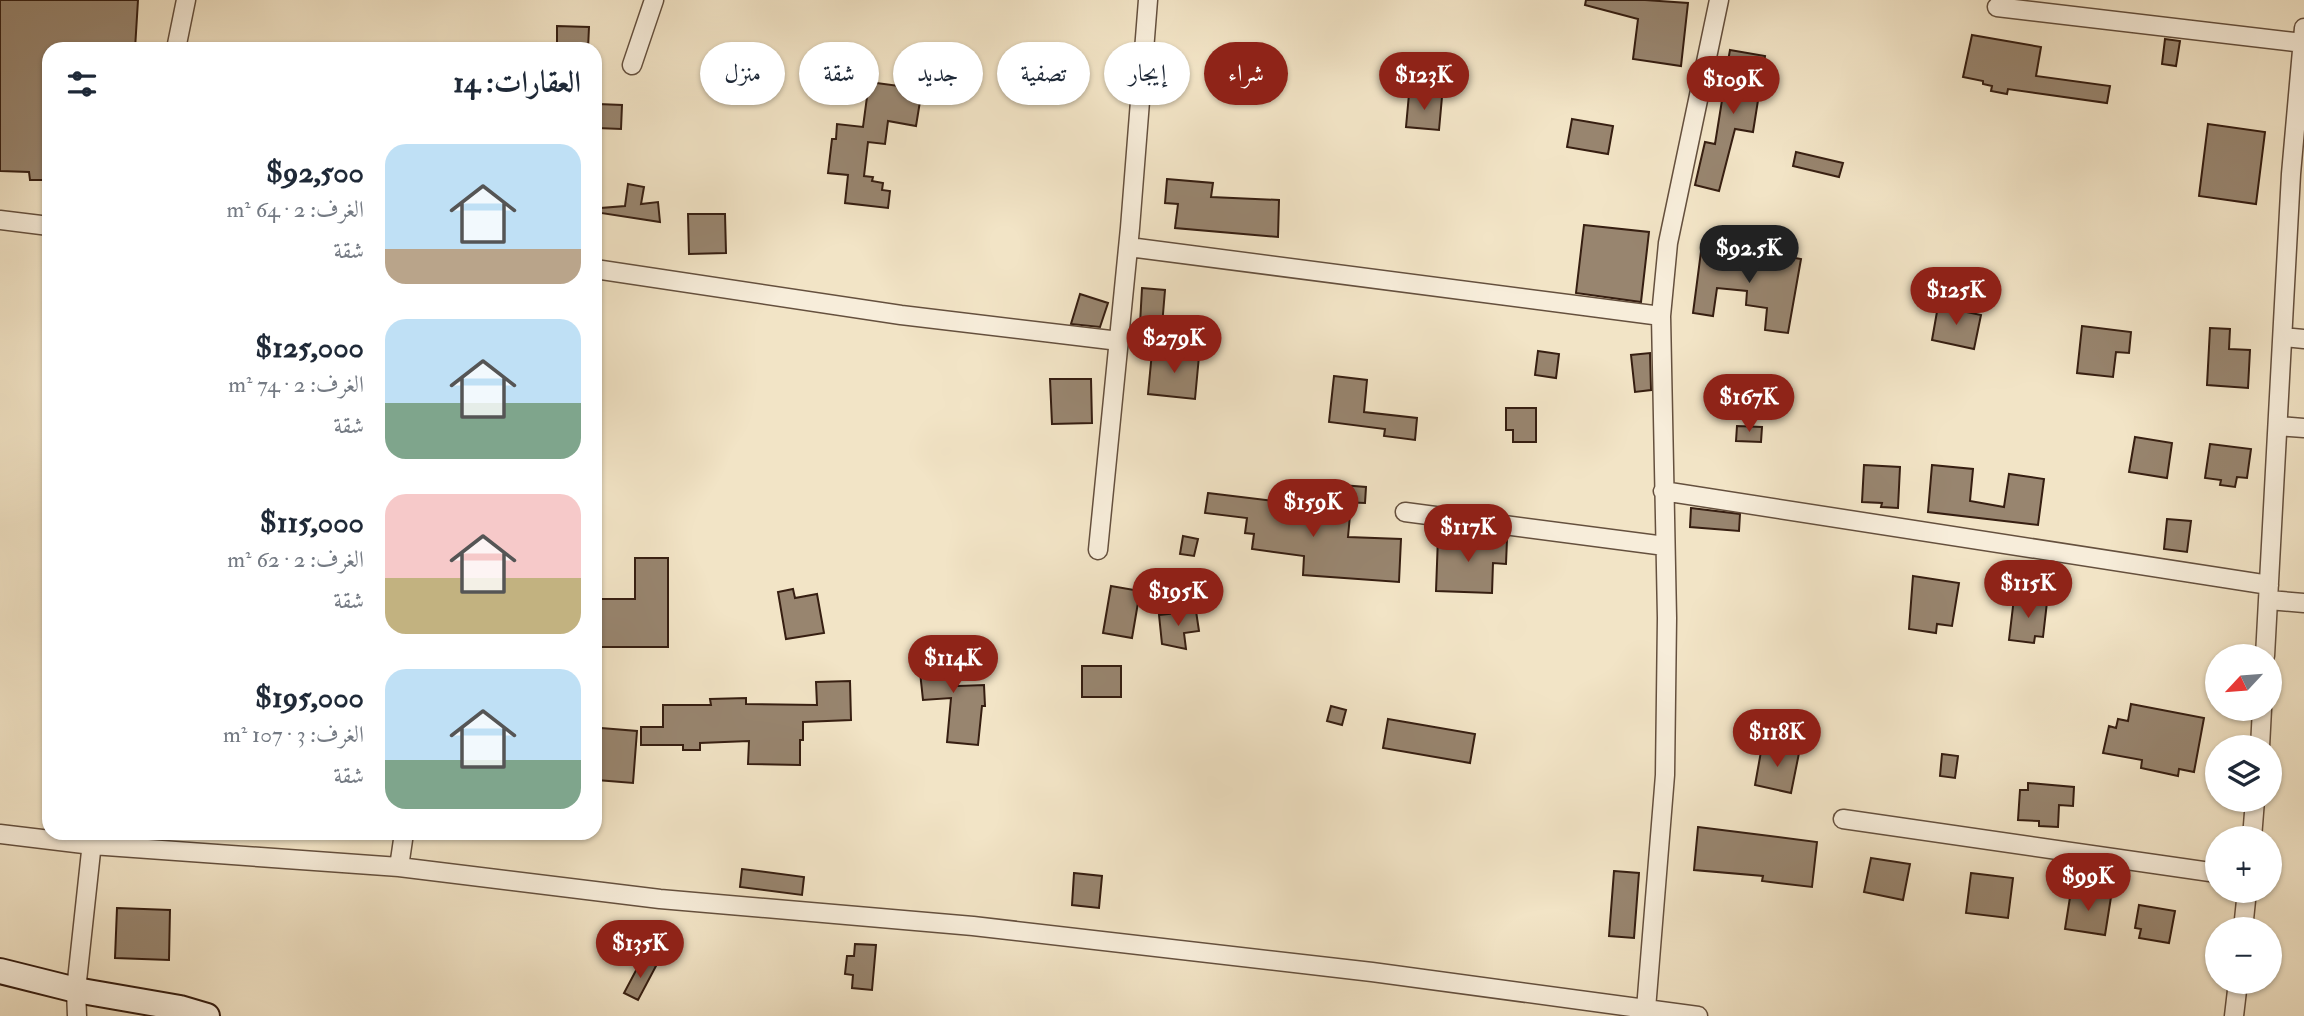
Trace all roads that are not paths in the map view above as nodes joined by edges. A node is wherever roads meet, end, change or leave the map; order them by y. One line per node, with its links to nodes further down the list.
1 (186, 0): 6 (street)
2 (653, 0): 8 (street)
3 (1149, 0): 12 (street)
4 (1719, 0): 14 (street)
5 (1997, 7): 7 (street)
6 (177, 42)
7 (2303, 48): 11 (street)
8 (632, 65)
9 (0, 220): 10 (street)
10 (42, 225)
11 (2296, 240): 15 (street)
12 (1129, 247): 14 (street); 17 (street)
13 (602, 270): 17 (street)
14 (1661, 316): 20 (street)
15 (2283, 337): 16 (street); 18 (street)
16 (2304, 339)
17 (1119, 341): 23 (street)
18 (2278, 426): 19 (street); 24 (street)
19 (2304, 428)
20 (1663, 491): 22 (street); 24 (street)
21 (1405, 512): 22 (street)
22 (1665, 546): 38 (street)
23 (1098, 550)
24 (2269, 593): 25 (street); 26 (street)
25 (2304, 603)
26 (2266, 644)
27 (1843, 819): 34 (street)
28 (0, 834): 29 (street)
29 (42, 836)
30 (92, 840): 36 (street)
31 (103, 840): 33 (street)
32 (403, 840): 33 (street)
33 (399, 867): 38 (street)
34 (2205, 871)
35 (0, 971): 36 (street)
36 (76, 990): 39 (street); 40 (street)
37 (2237, 994): 42 (street)
38 (1646, 1009): 41 (street)
39 (77, 1016)
40 (207, 1016)
41 (1698, 1016)
42 (2234, 1016)

